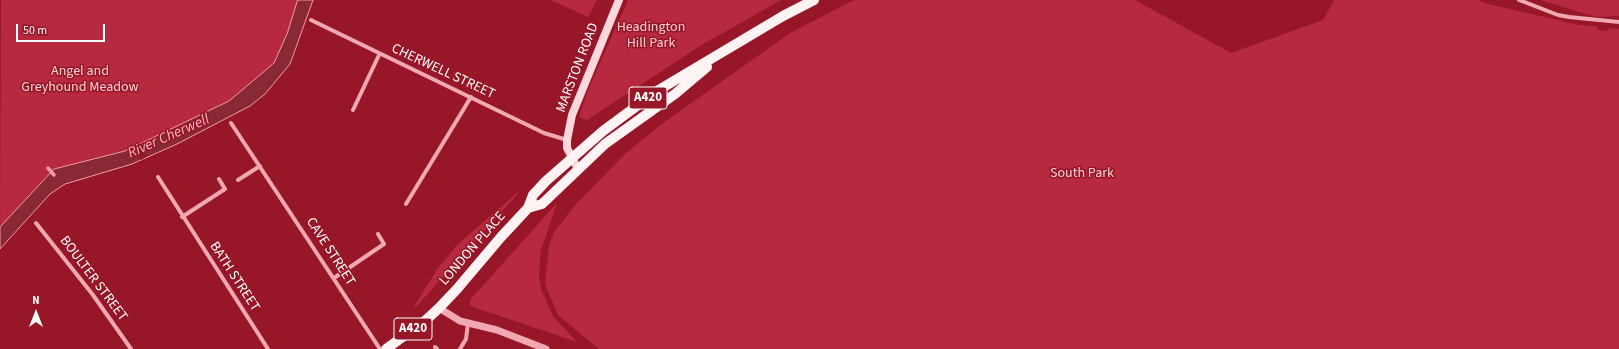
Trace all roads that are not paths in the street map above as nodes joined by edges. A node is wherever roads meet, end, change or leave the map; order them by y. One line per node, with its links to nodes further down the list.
1 (619, 0): 11 (main road, MARSTON ROAD)
2 (814, 0): 6 (main road, A420)
3 (1519, 0): 5 (street)
4 (311, 20): 7 (street, CHERWELL STREET)
5 (1619, 22)
6 (730, 47): 12 (main road, A420); 14 (main road, A420)
7 (379, 55): 8 (street, CHERWELL STREET); 9 (street)
8 (471, 97): 11 (street, CHERWELL STREET); 18 (street)
9 (353, 110)
10 (231, 122): 13 (street, CAVE STREET)
11 (567, 140): 12 (main road, MARSTON ROAD)
12 (572, 158): 14 (main road, MARSTON ROAD); 19 (main road, LONDON PLACE / A420)
13 (260, 166): 17 (street); 23 (street, CAVE STREET)
14 (578, 169): 19 (main road, LONDON PLACE / A420)
15 (158, 177): 20 (street, BATH STREET)
16 (219, 180): 20 (street)
17 (238, 180)
18 (406, 204)
19 (528, 208): 24 (main road, LONDON PLACE / A420)
20 (182, 217): 27 (street, BATH STREET)
21 (36, 223): 26 (street, BOULTER STREET)
22 (378, 234): 23 (street)
23 (334, 278): 28 (street, CAVE STREET)
24 (439, 308): 25 (street); 29 (main road, A420)
25 (468, 323): 30 (street); 31 (street)
26 (131, 349)
27 (268, 349)
28 (380, 349)
29 (386, 349)
30 (460, 349)
31 (546, 349)

